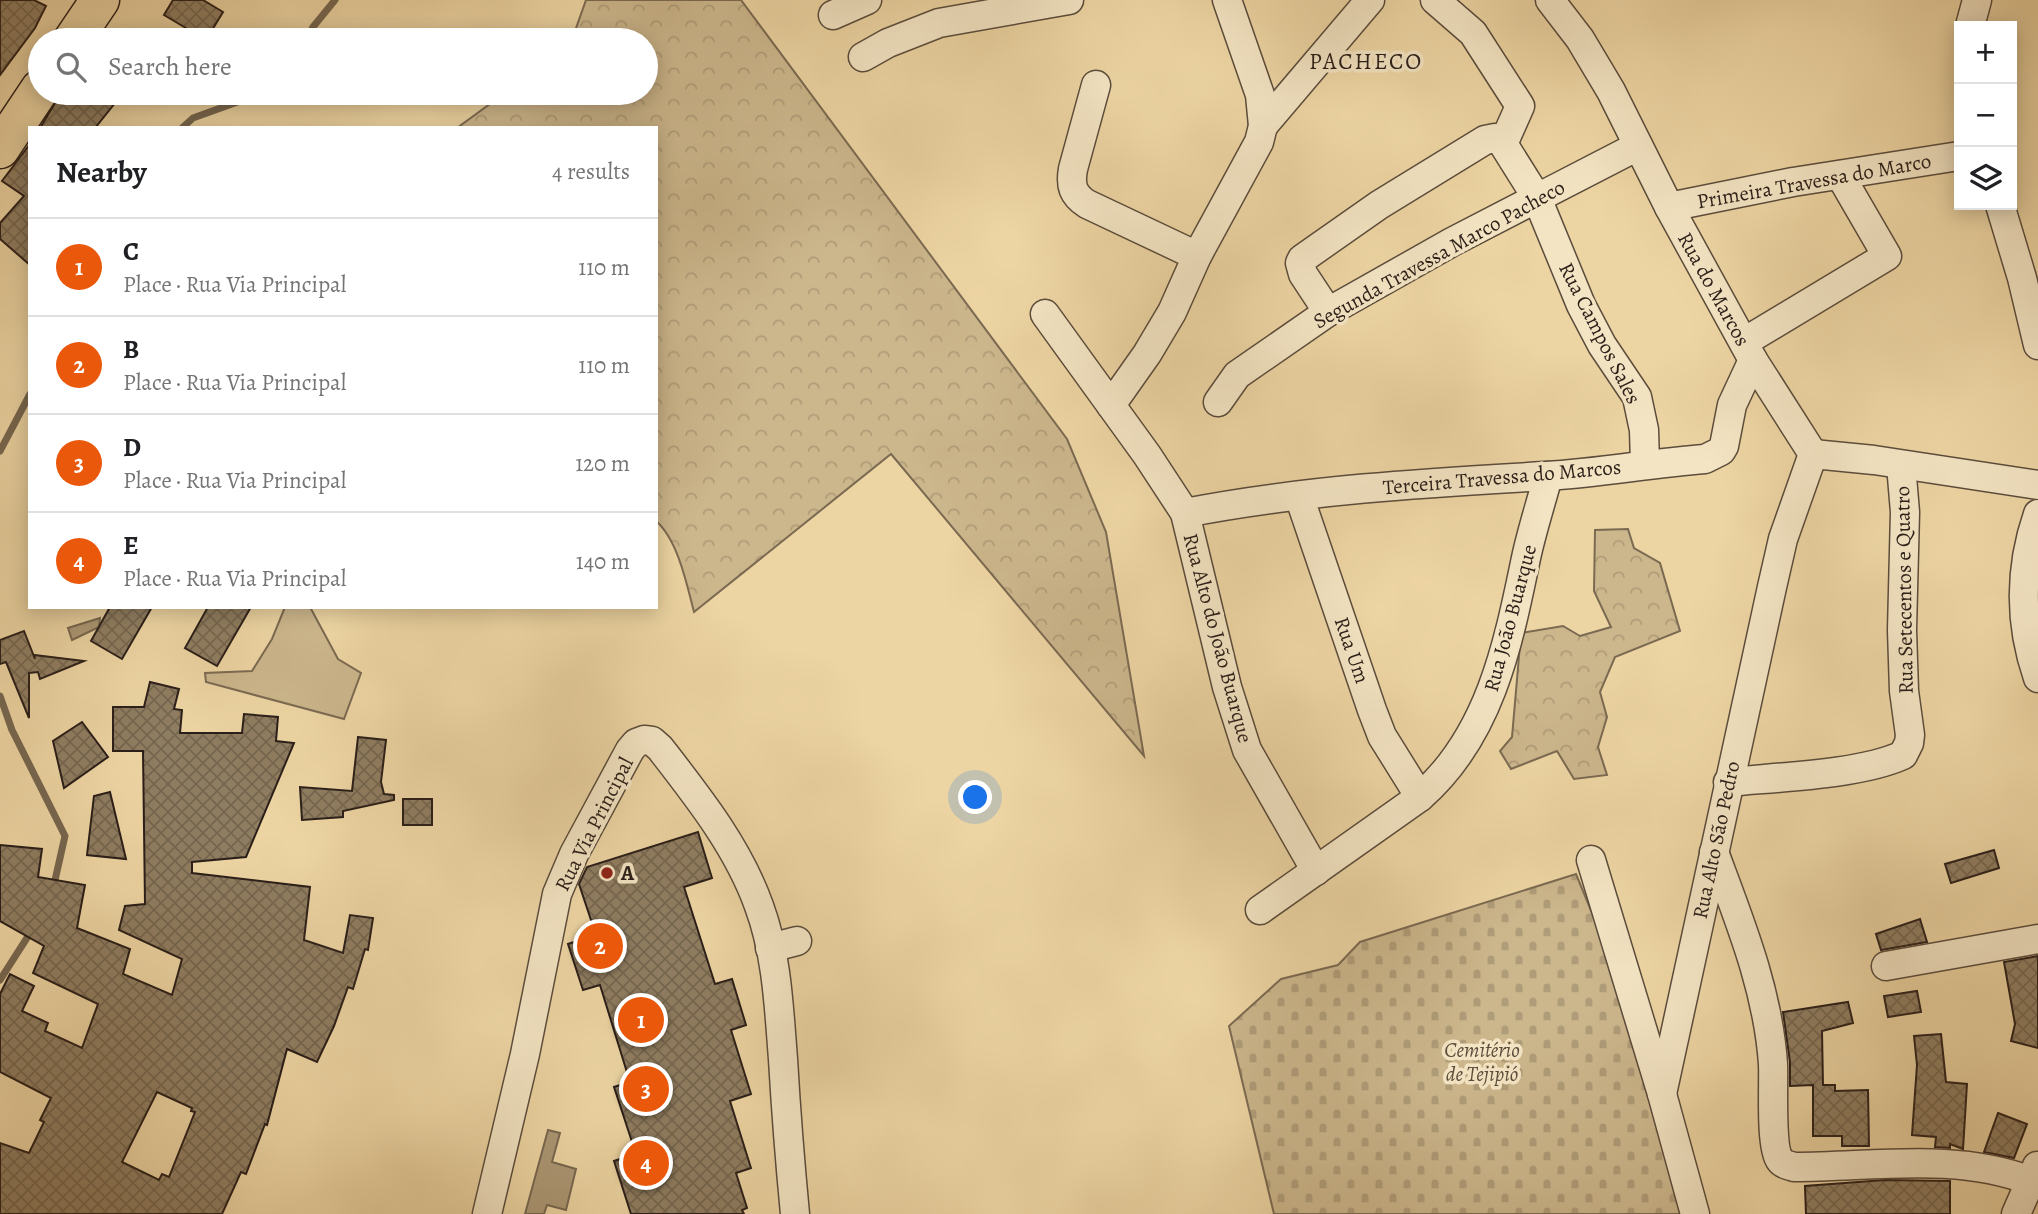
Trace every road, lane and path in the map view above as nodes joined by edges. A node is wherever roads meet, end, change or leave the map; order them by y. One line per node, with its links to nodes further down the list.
1 (100, 0): 11 (main road)
2 (867, 0): 9 (street)
3 (1069, 0): 12 (street)
4 (1227, 0): 15 (street)
5 (1370, 0): 15 (street)
6 (1434, 0): 16 (street)
7 (1551, 0): 17 (street, Rua do Marcos)
8 (1977, 0): 10 (street)
9 (833, 15)
10 (1971, 21)
11 (81, 28)
12 (863, 57)
13 (1096, 85): 24 (street)
14 (29, 105): 18 (main road)
15 (1263, 126): 24 (street)
16 (1500, 140): 21 (street, Rua Campos Sales); 26 (street)
17 (1638, 146): 21 (street, Segunda Travessa Marco Pacheco); 22 (street, Rua do Marcos)
18 (0, 149)
19 (1954, 157): 20 (street, Primeira Travessa do Marco)
20 (1840, 175): 22 (street, Primeira Travessa do Marco); 29 (street)
21 (1537, 198): 26 (street, Segunda Travessa Marco Pacheco); 33 (street, Rua Campos Sales)
22 (1669, 207): 29 (street, Rua do Marcos)
23 (2002, 210): 25 (street)
24 (1197, 256): 31 (street)
25 (2030, 276): 28 (street)
26 (1328, 312): 30 (street, Segunda Travessa Marco Pacheco)
27 (1045, 314): 31 (street)
28 (2038, 345)
29 (1748, 351): 32 (street, Rua do Marcos); 33 (street, Terceira Travessa do Marcos)
30 (1218, 402)
31 (1111, 405): 38 (street)
32 (1813, 453): 34 (street); 41 (street, Rua Alto São Pedro)
33 (1645, 464): 35 (street, Terceira Travessa do Marcos)
34 (1901, 465): 36 (street); 41 (street, Rua Setecentos e Quatro)
35 (1548, 476): 37 (street, Terceira Travessa do Marcos); 42 (street, Rua João Buarque)
36 (2038, 485)
37 (1299, 496): 38 (street, Terceira Travessa do Marcos); 42 (street, Rua Um)
38 (1185, 513): 45 (street, Rua Alto do João Buarque)
39 (2038, 514): 40 (street)
40 (2038, 678)
41 (1728, 782): 43 (street, Rua Alto São Pedro)
42 (1420, 797): 45 (street, Rua João Buarque)
43 (1714, 852): 49 (street, Rua Alto São Pedro); 50 (street)
44 (1591, 860): 49 (street)
45 (1316, 870): 46 (street, Rua João Buarque)
46 (1260, 910)
47 (2038, 939): 48 (street)
48 (1886, 966)
49 (1662, 1094): 53 (street)
50 (2034, 1172): 54 (street)
51 (487, 1214): 52 (street, Rua Via Principal)
52 (795, 1214)
53 (1695, 1214)
54 (2016, 1214)

